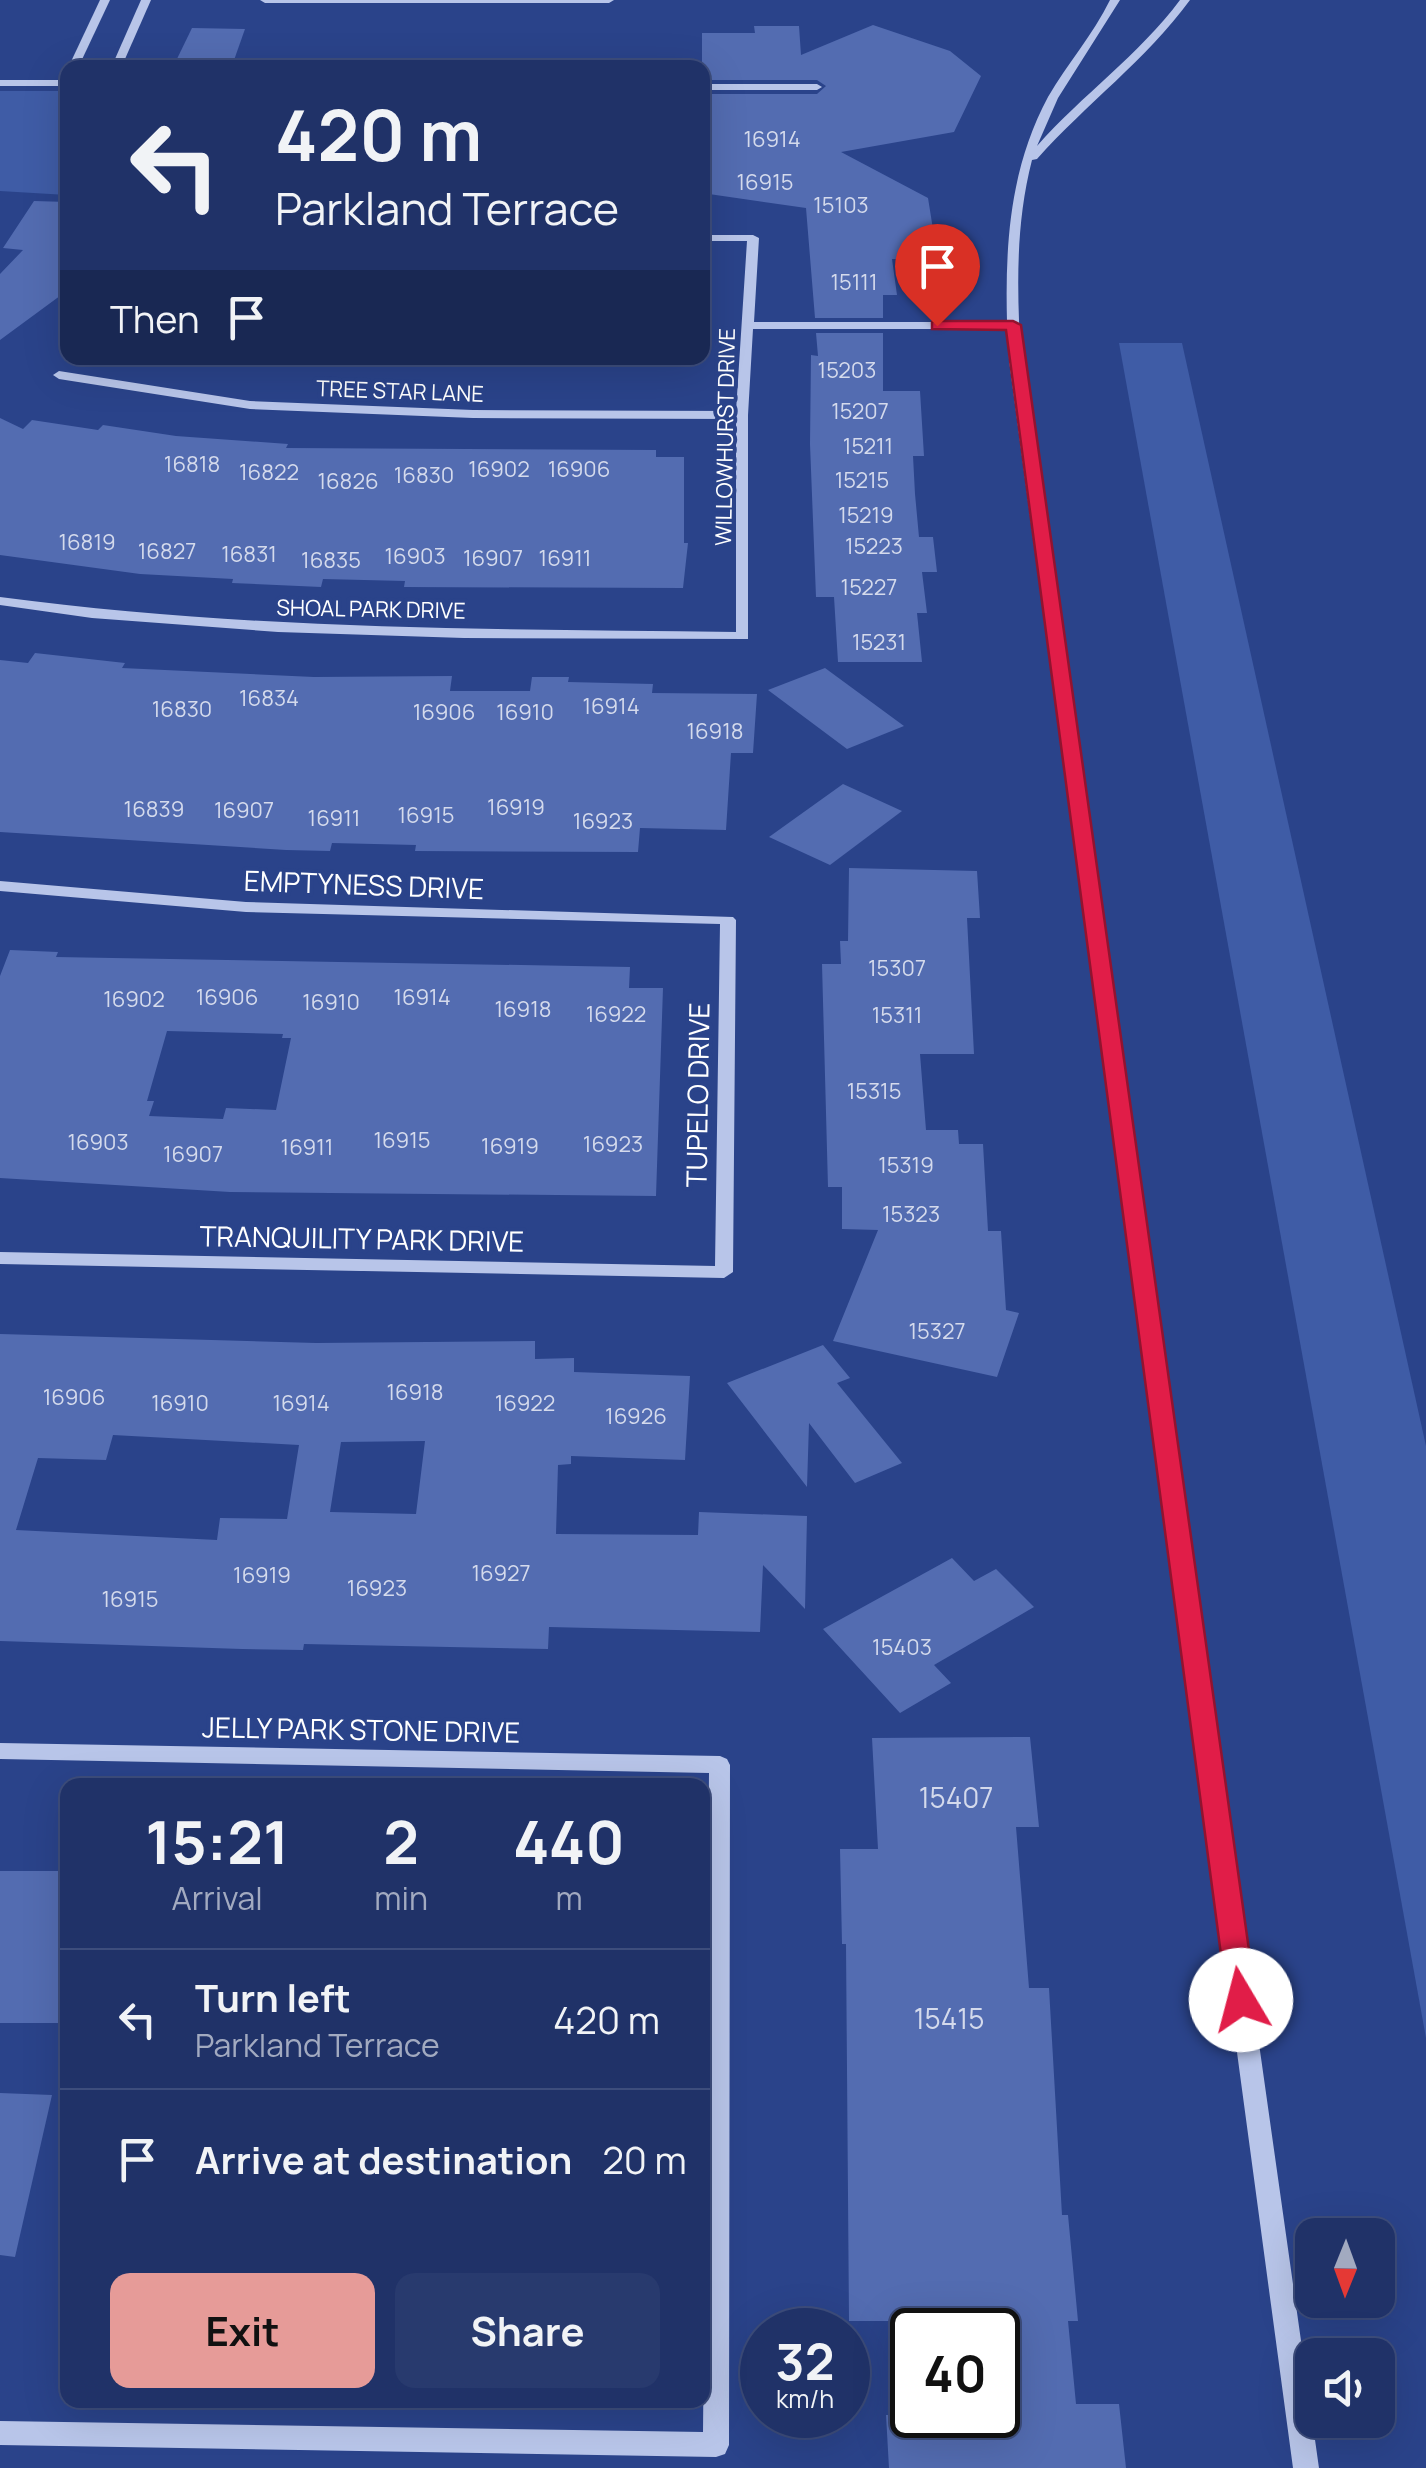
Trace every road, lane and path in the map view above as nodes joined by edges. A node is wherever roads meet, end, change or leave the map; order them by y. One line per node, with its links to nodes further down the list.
1 (105, 0): 7 (street)
2 (146, 0): 8 (street)
3 (265, 0): 4 (street)
4 (610, 0)
5 (1115, 0): 13 (street)
6 (1185, 0): 13 (street)
7 (77, 60)
8 (120, 60)
9 (60, 82): 10 (street)
10 (0, 83)
11 (710, 86): 12 (street)
12 (818, 87)
13 (1023, 169): 15 (street)
14 (710, 238): 16 (street, WILLOWHURST DRIVE)
15 (1013, 325): 16 (street); 27 (street)
16 (747, 326): 18 (street, WILLOWHURST DRIVE)
17 (69, 365): 18 (street, TREE STAR LANE)
18 (742, 415): 20 (street, WILLOWHURST DRIVE)
19 (0, 600): 20 (street, SHOAL PARK DRIVE)
20 (743, 636)
21 (0, 886): 22 (street, EMPTYNESS DRIVE)
22 (728, 920): 24 (street, TUPELO DRIVE)
23 (0, 1258): 24 (street, TRANQUILITY PARK DRIVE)
24 (724, 1272)
25 (0, 1751): 26 (street, JELLY PARK STONE DRIVE)
26 (0, 2433)
27 (1306, 2468)

